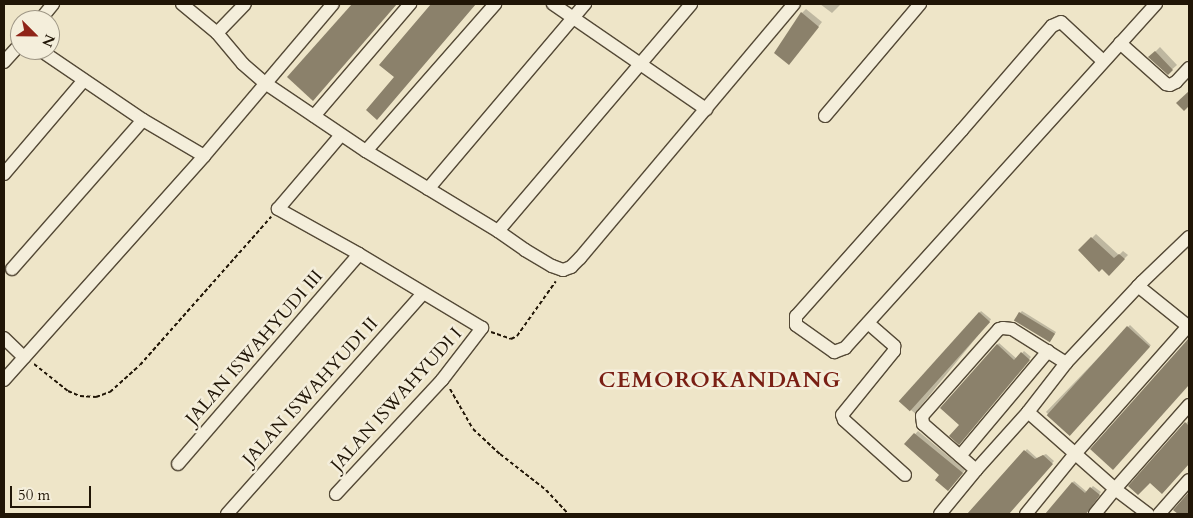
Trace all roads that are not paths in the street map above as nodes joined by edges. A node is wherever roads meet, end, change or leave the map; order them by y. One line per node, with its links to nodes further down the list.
1 (182, 4): 13 (street)
2 (245, 4): 13 (street)
3 (333, 4): 20 (street)
4 (410, 4): 22 (street)
5 (495, 4): 26 (street)
6 (553, 4): 12 (street)
7 (585, 4): 12 (street)
8 (690, 4): 17 (street)
9 (794, 4): 21 (street)
10 (920, 4): 23 (street)
11 (1156, 4): 14 (street)
12 (574, 17): 17 (street); 29 (street)
13 (217, 33): 20 (street)
14 (1120, 43): 16 (street); 18 (street)
15 (55, 60): 19 (street)
16 (1103, 61): 36 (street); 36 (street)
17 (641, 64): 21 (street); 30 (street)
18 (1189, 68)
19 (84, 80): 24 (street); 28 (street)
20 (265, 84): 22 (street); 27 (street)
21 (706, 109): 30 (street)
22 (314, 116): 25 (street)
23 (825, 116)
24 (142, 120): 27 (street); 33 (street)
25 (341, 134): 26 (street); 32 (street)
26 (366, 151): 29 (street)
27 (204, 156): 40 (street)
28 (4, 174)
29 (428, 189): 30 (street)
30 (498, 231)
31 (1189, 238): 34 (street)
32 (359, 254): 35 (street); 47 (street, JALAN ISWAHYUDI III)
33 (12, 269)
34 (1140, 284): 37 (street); 41 (street)
35 (422, 294): 52 (street, JALAN ISWAHYUDI I); 53 (street, JALAN ISWAHYUDI II)
36 (868, 322): 49 (street)
37 (1188, 327): 45 (street)
38 (4, 338): 40 (street)
39 (1048, 352): 41 (street); 46 (street); 46 (street)
40 (24, 357): 42 (street)
41 (1066, 363): 44 (street)
42 (4, 380)
43 (1189, 405): 51 (street)
44 (1028, 412): 45 (street); 48 (street)
45 (1074, 455): 51 (street); 55 (street)
46 (960, 456): 48 (street)
47 (178, 464)
48 (976, 470): 54 (street)
49 (905, 475)
50 (1189, 480): 58 (street)
51 (1115, 490): 56 (street); 57 (street)
52 (336, 494)
53 (227, 514)
54 (940, 514)
55 (1026, 514)
56 (1095, 514)
57 (1148, 514)
58 (1160, 514)

